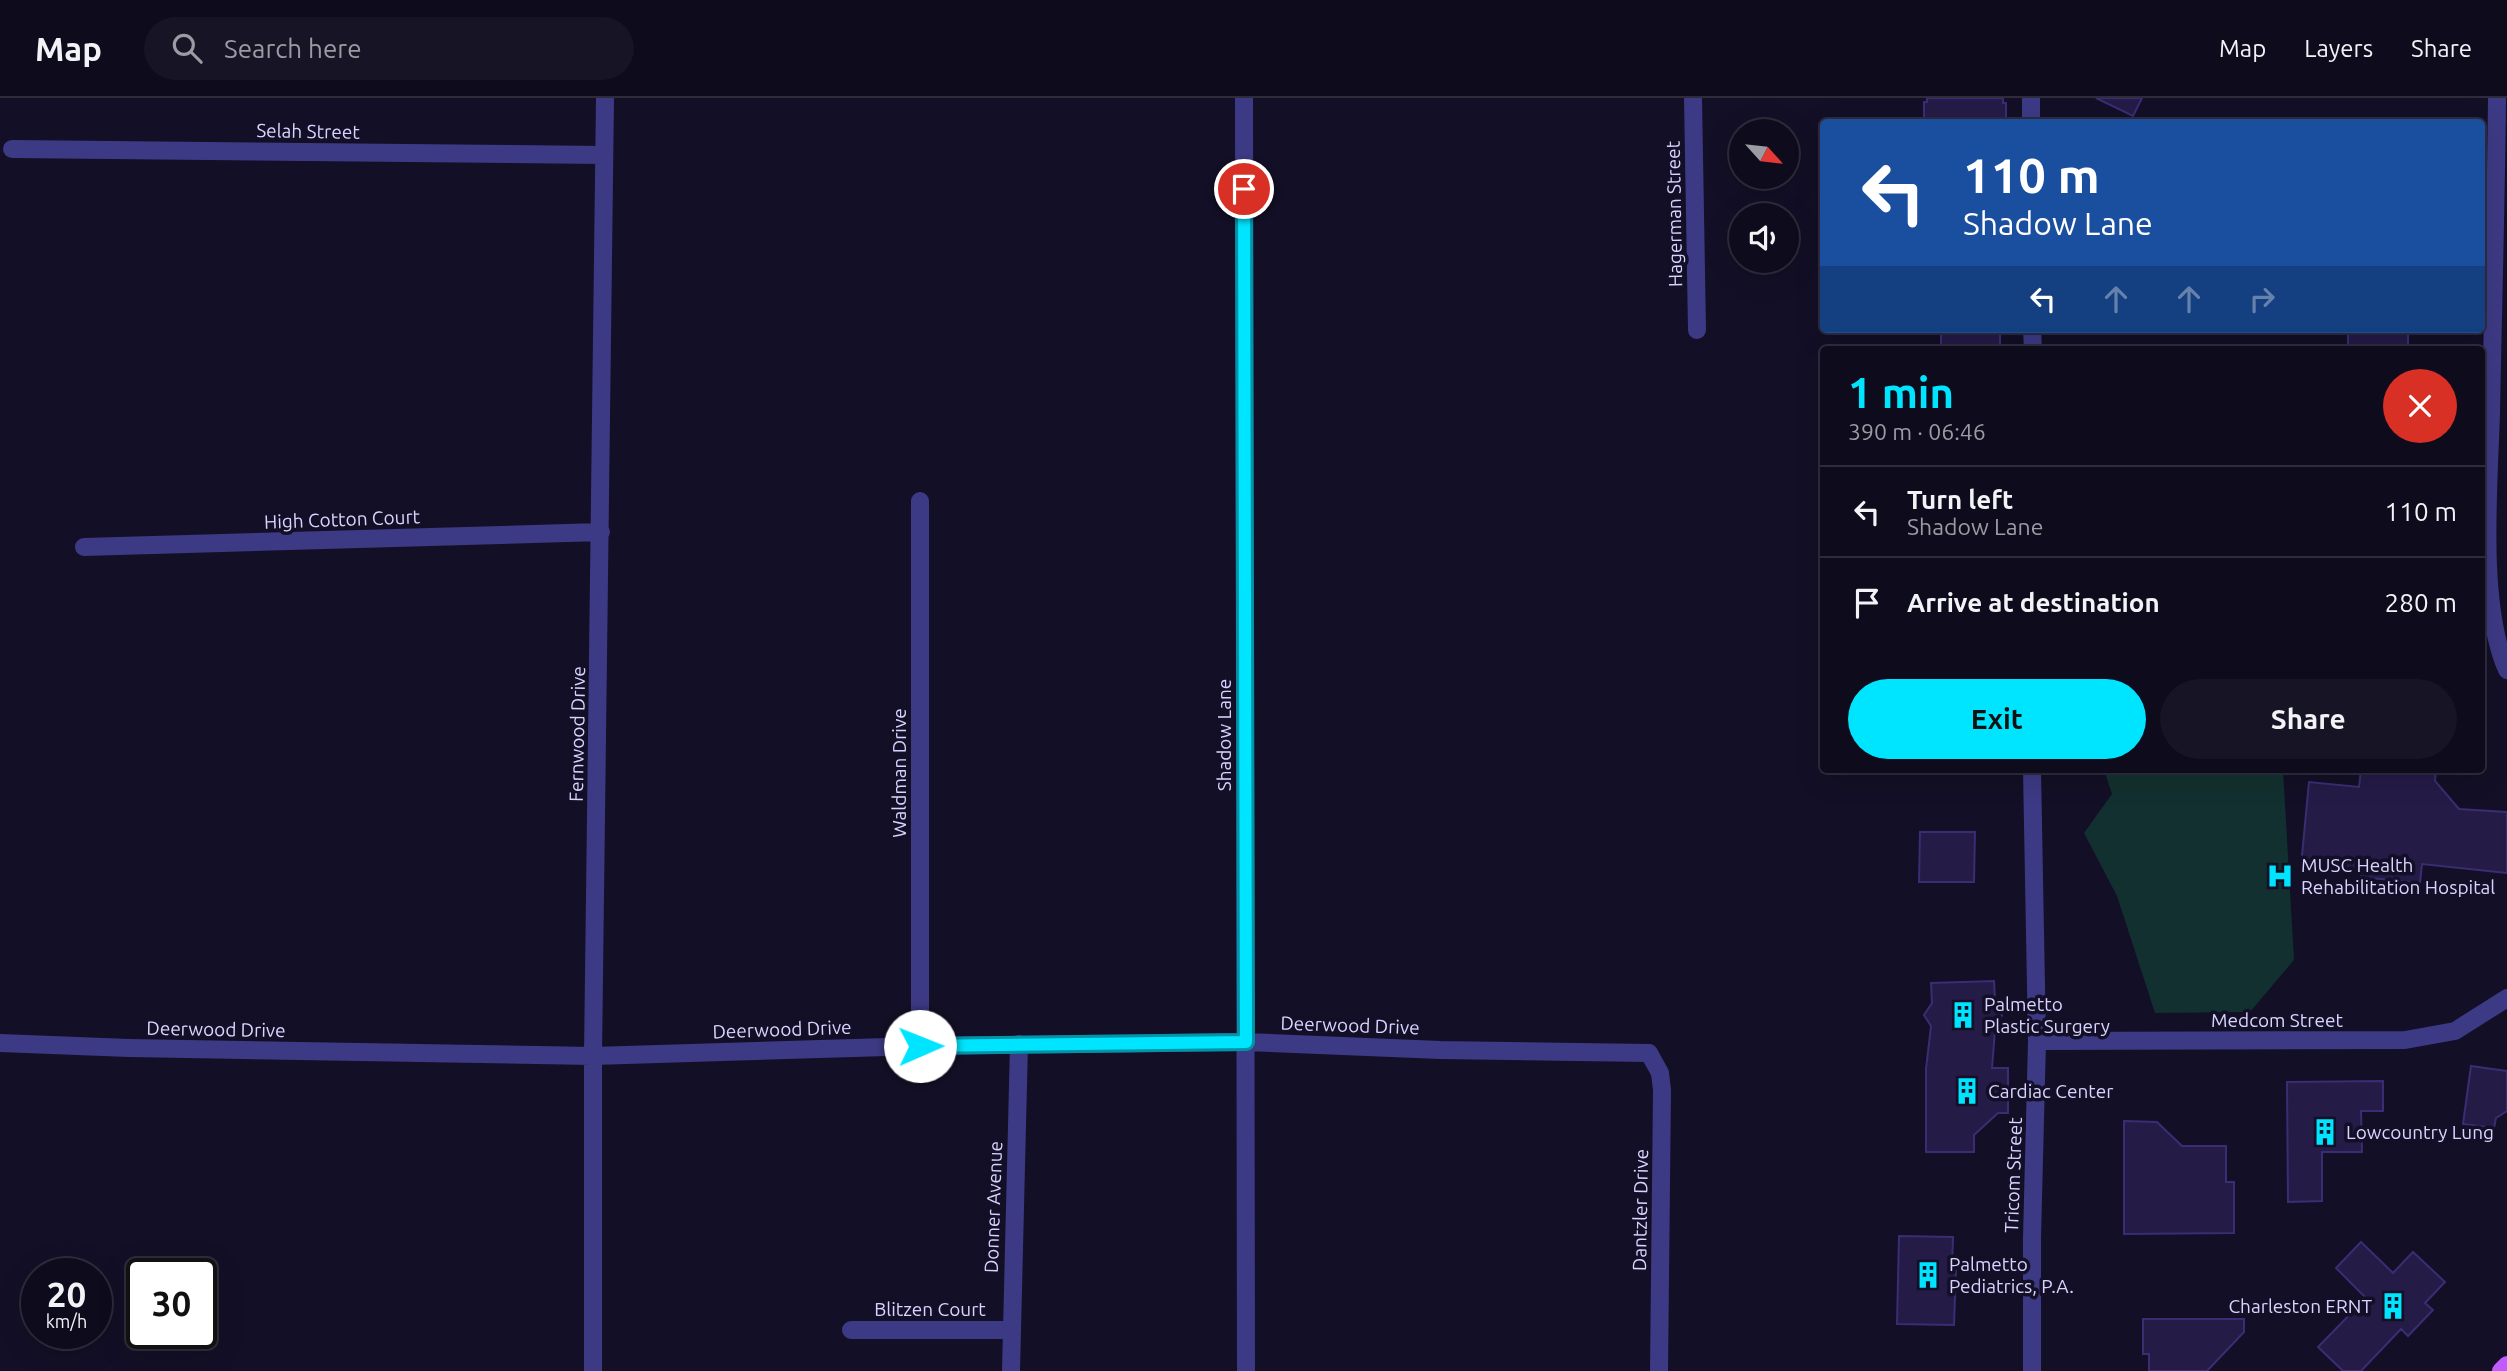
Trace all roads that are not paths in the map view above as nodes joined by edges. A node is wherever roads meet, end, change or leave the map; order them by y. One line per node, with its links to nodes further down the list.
1 (605, 98): 8 (street, Fernwood Drive)
2 (1244, 98): 17 (street, Shadow Lane)
3 (1693, 98): 9 (street, Hagerman Street)
4 (2031, 98): 6 (street)
5 (2497, 98): 13 (street)
6 (2031, 119)
7 (12, 149): 8 (street, Selah Street)
8 (604, 155): 11 (street, Fernwood Drive)
9 (1697, 330)
10 (920, 501): 20 (street, Waldman Drive)
11 (601, 532): 12 (street, High Cotton Court); 22 (street, Fernwood Drive)
12 (84, 547)
13 (2507, 670)
14 (2032, 773): 16 (street, Tricom Street)
15 (2507, 998): 16 (street, Medcom Street)
16 (2037, 1041): 30 (street, Tricom Street)
17 (1246, 1042): 19 (street, Deerwood Drive); 21 (street, Deerwood Drive); 28 (street, Shadow Lane)
18 (0, 1043): 22 (street, Deerwood Drive)
19 (1019, 1044): 20 (street, Deerwood Drive); 24 (street, Donner Avenue)
20 (920, 1046): 22 (street, Deerwood Drive)
21 (1649, 1053): 29 (street, Dantzler Drive)
22 (593, 1056): 26 (street, Fernwood Drive)
23 (851, 1330): 24 (street, Blitzen Court)
24 (1010, 1330): 27 (street, Donner Avenue)
25 (2507, 1365): 31 (main road)
26 (593, 1371)
27 (1011, 1371)
28 (1245, 1371)
29 (1660, 1371)
30 (2032, 1371)
31 (2501, 1371)

